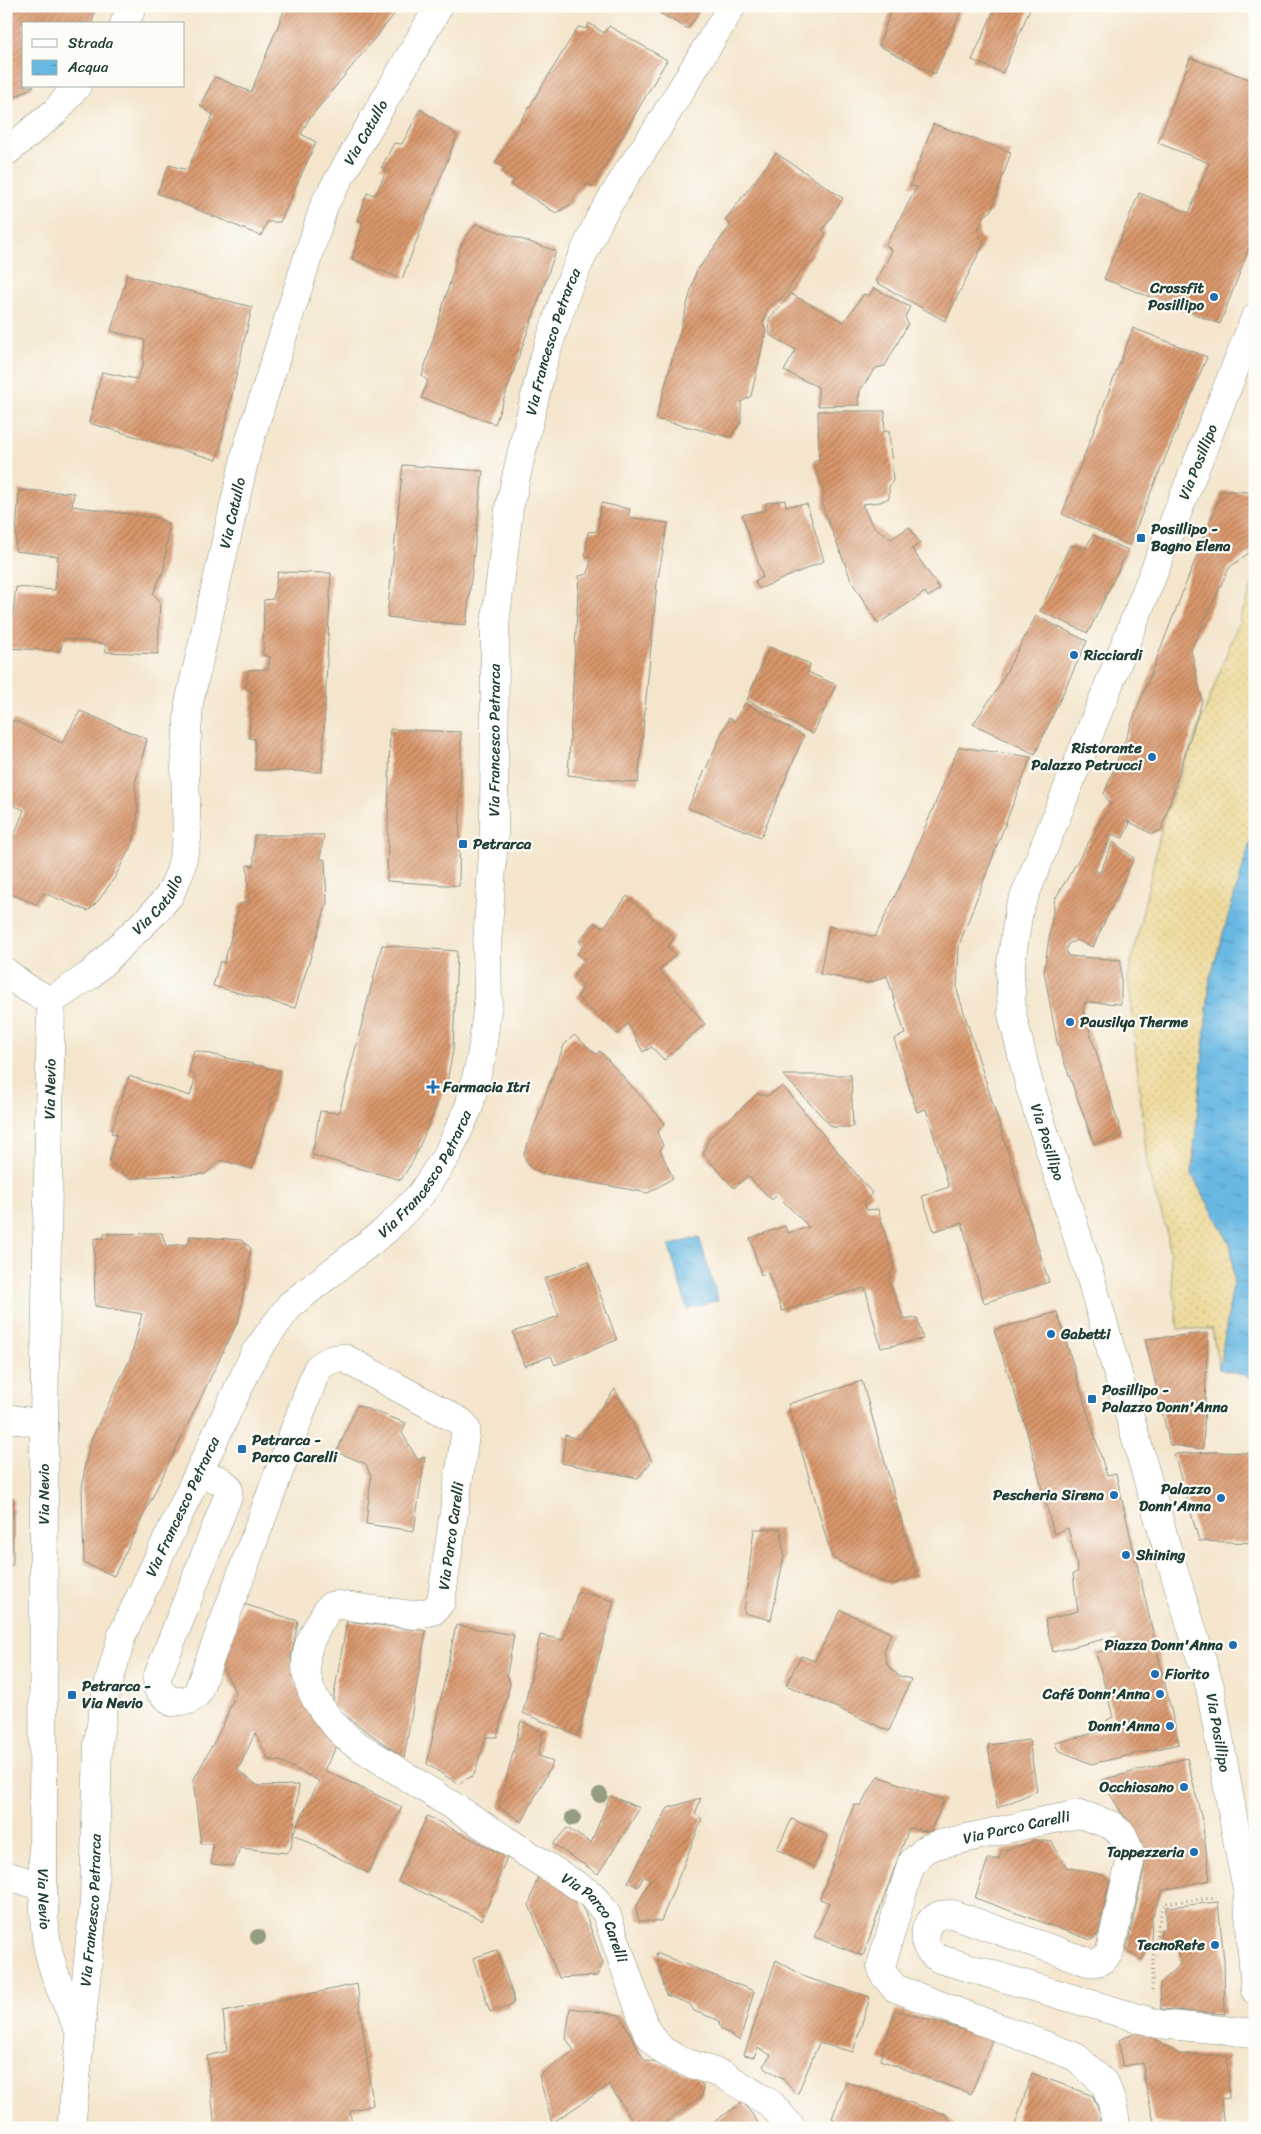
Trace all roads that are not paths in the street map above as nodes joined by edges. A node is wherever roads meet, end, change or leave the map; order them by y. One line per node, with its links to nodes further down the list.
1 (133, 6): 4 (street)
2 (439, 6): 9 (street, Via Catullo)
3 (732, 6): 12 (street, Via Francesco Petrarca)
4 (125, 22)
5 (74, 88): 6 (street)
6 (6, 152)
7 (1255, 318): 15 (street, Via Posillipo)
8 (6, 972): 9 (street)
9 (51, 1000): 11 (street, Via Nevio)
10 (6, 1418): 11 (street)
11 (44, 1424): 14 (street, Via Nevio)
12 (199, 1474): 17 (street, Via Francesco Petrarca); 19 (street, Via Parco Carelli)
13 (6, 1875): 14 (street)
14 (43, 1887): 17 (street, Via Nevio)
15 (1255, 1990)
16 (1255, 2033): 20 (street, Via Parco Carelli)
17 (81, 2034): 18 (street, Via Francesco Petrarca)
18 (72, 2128)
19 (792, 2128)
20 (1115, 2128)

